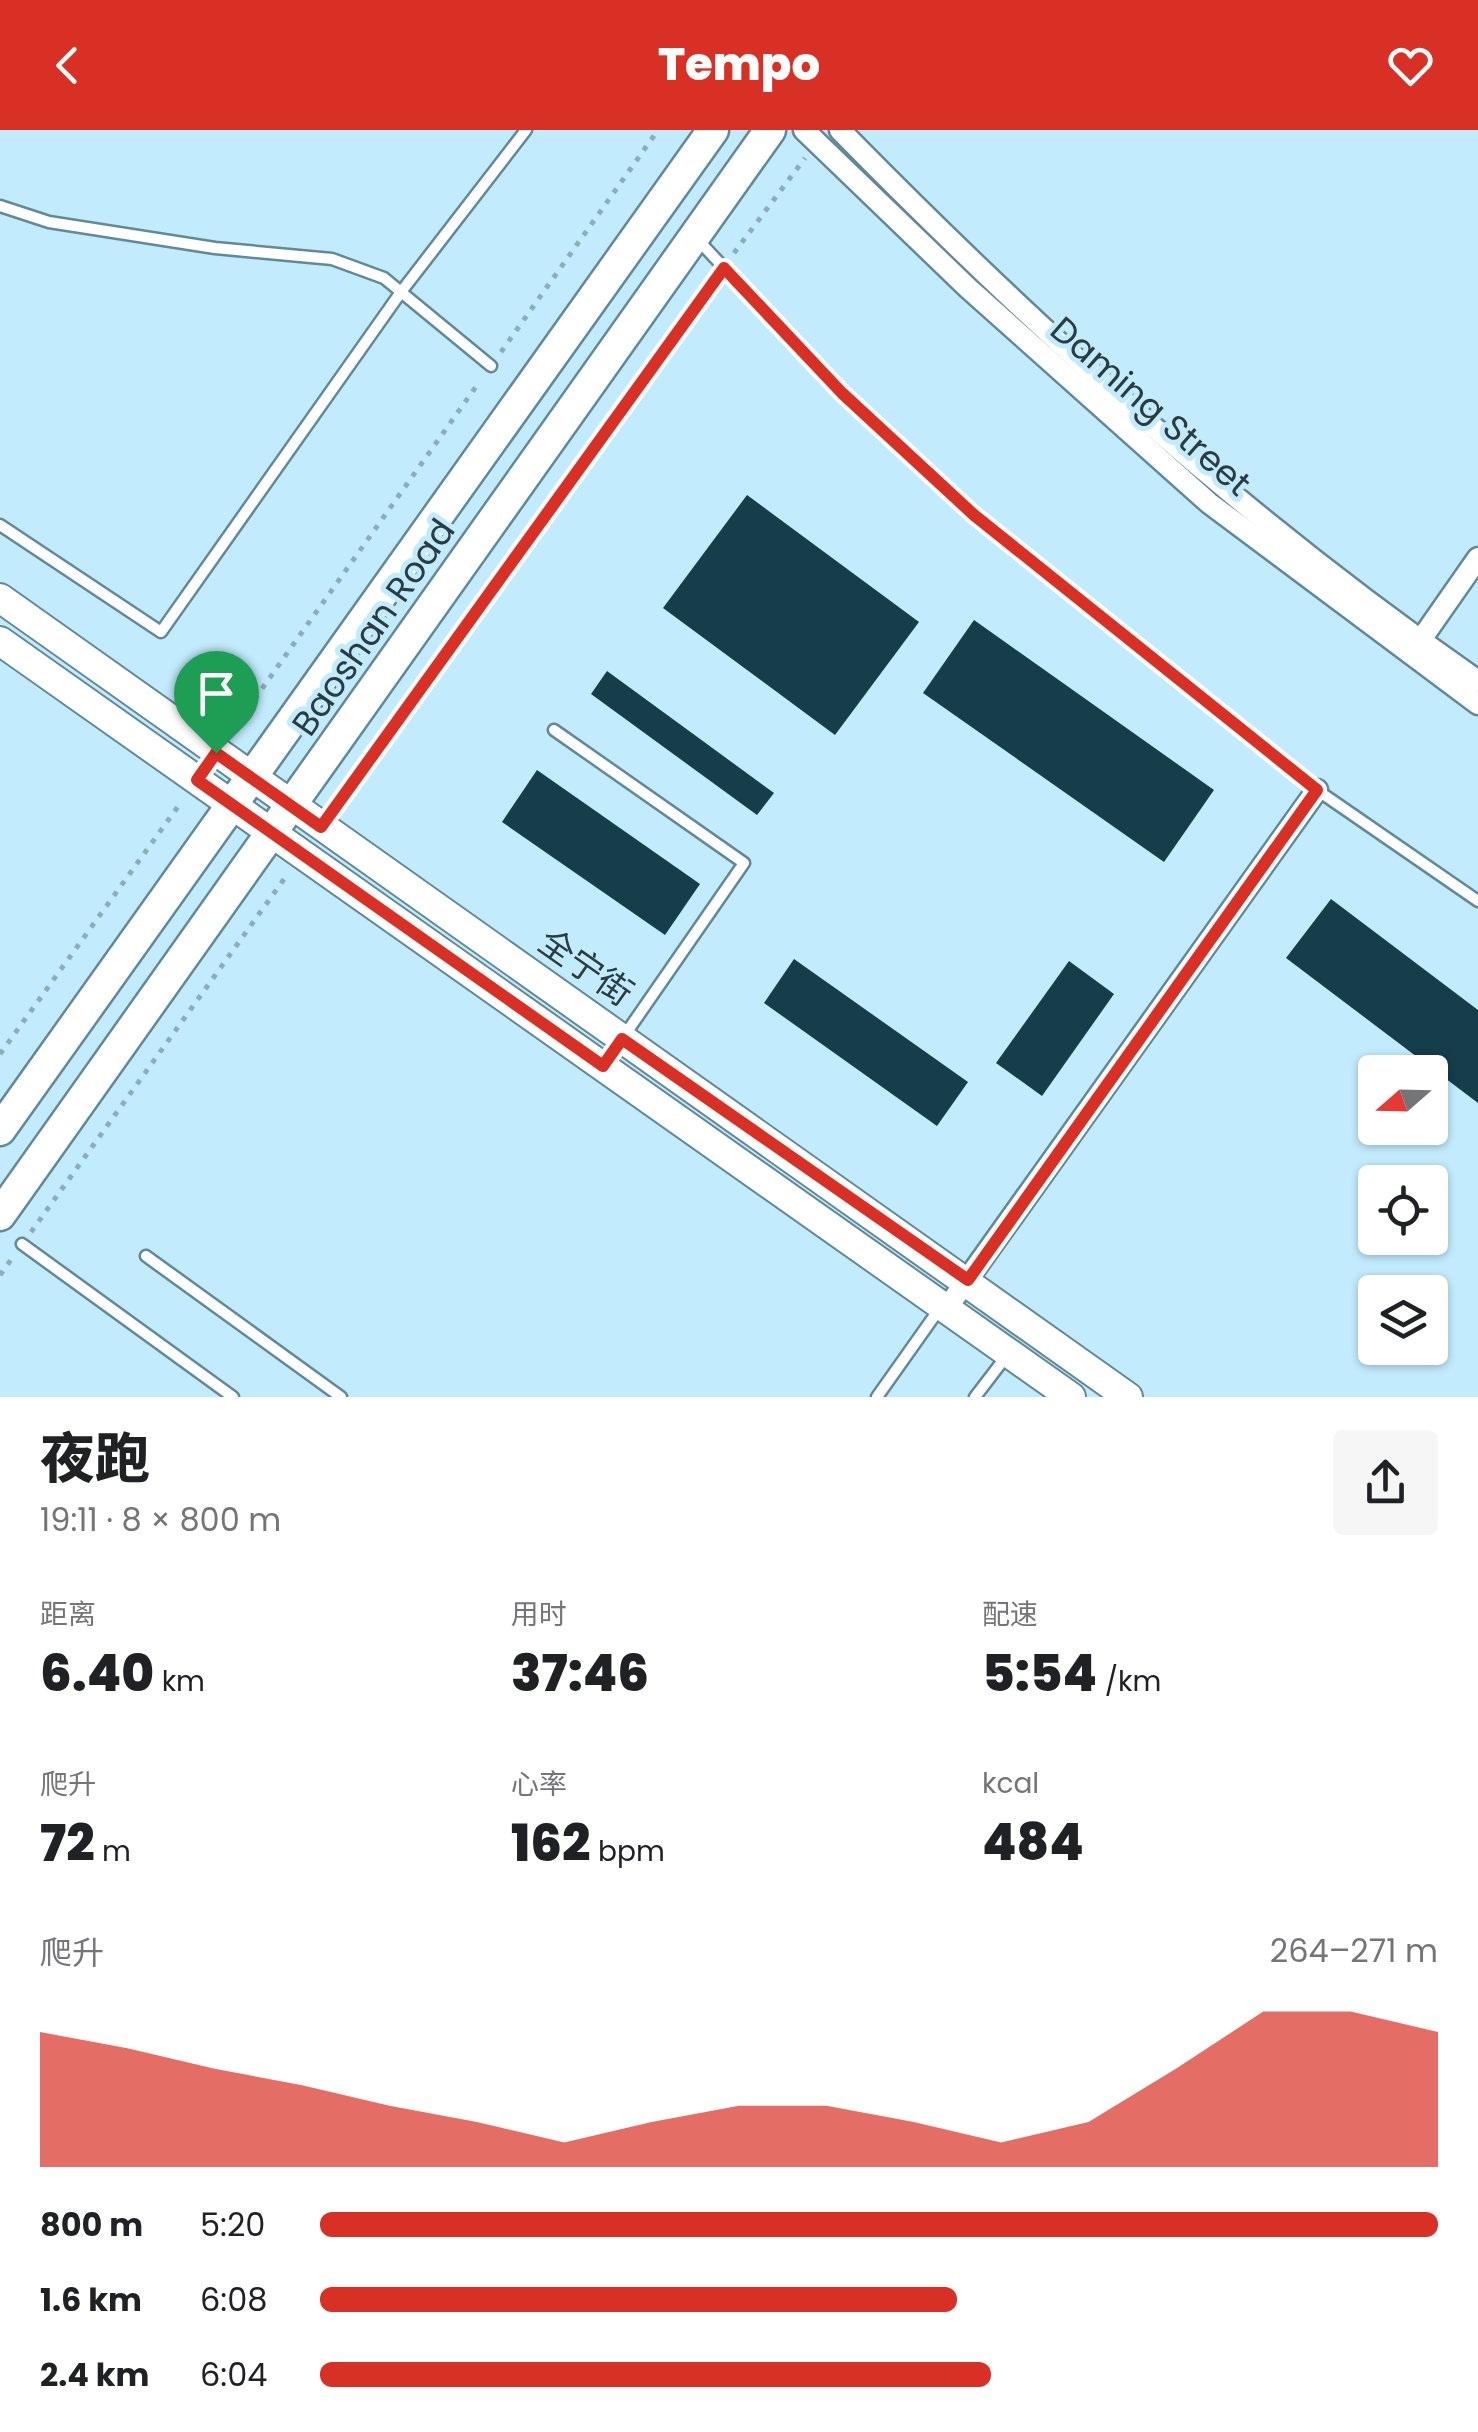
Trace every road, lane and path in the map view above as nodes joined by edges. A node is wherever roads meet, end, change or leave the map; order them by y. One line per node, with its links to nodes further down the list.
1 (526, 130): 10 (lane)
2 (658, 130): 11 (path)
3 (713, 130): 21 (main road, Baoshan Road)
4 (770, 130): 8 (main road, Baoshan Road)
5 (840, 130): 16 (street, Daming Street)
6 (810, 136): 9 (path); 18 (street, Daming Street)
7 (0, 206): 10 (lane)
8 (696, 238): 9 (lane); 25 (main road, Baoshan Road)
9 (724, 268): 23 (lane); 26 (path)
10 (401, 292): 11 (lane); 12 (lane)
11 (491, 366): 20 (path)
12 (0, 525)
13 (1478, 558): 16 (street)
14 (0, 598): 20 (street, 全宁街)
15 (0, 640): 22 (street)
16 (1420, 641): 17 (street, Daming Street)
17 (1478, 682)
18 (1478, 704)
19 (554, 730): 30 (lane)
20 (216, 753): 21 (street, 全宁街)
21 (252, 778): 24 (main road, Baoshan Road); 25 (street, 全宁街)
22 (197, 780): 24 (street); 31 (path)
23 (1317, 790): 29 (lane); 38 (street)
24 (232, 805): 27 (street); 33 (main road, Baoshan Road)
25 (292, 806): 26 (street, 全宁街); 27 (main road, Baoshan Road)
26 (321, 827): 30 (street, 全宁街)
27 (272, 833): 28 (street); 34 (main road, Baoshan Road)
28 (302, 854): 32 (street); 35 (path)
29 (1478, 901)
30 (622, 1039): 32 (lane); 38 (street, 全宁街)
31 (0, 1054)
32 (603, 1066): 39 (street)
33 (0, 1130)
34 (0, 1214)
35 (22, 1244): 37 (path); 41 (lane)
36 (146, 1256): 42 (lane)
37 (0, 1275)
38 (968, 1280): 39 (street); 46 (street, 全宁街)
39 (945, 1306): 40 (street); 43 (lane)
40 (1009, 1352): 44 (lane); 45 (street)
41 (233, 1397)
42 (341, 1397)
43 (877, 1397)
44 (976, 1397)
45 (1071, 1397)
46 (1128, 1397)

